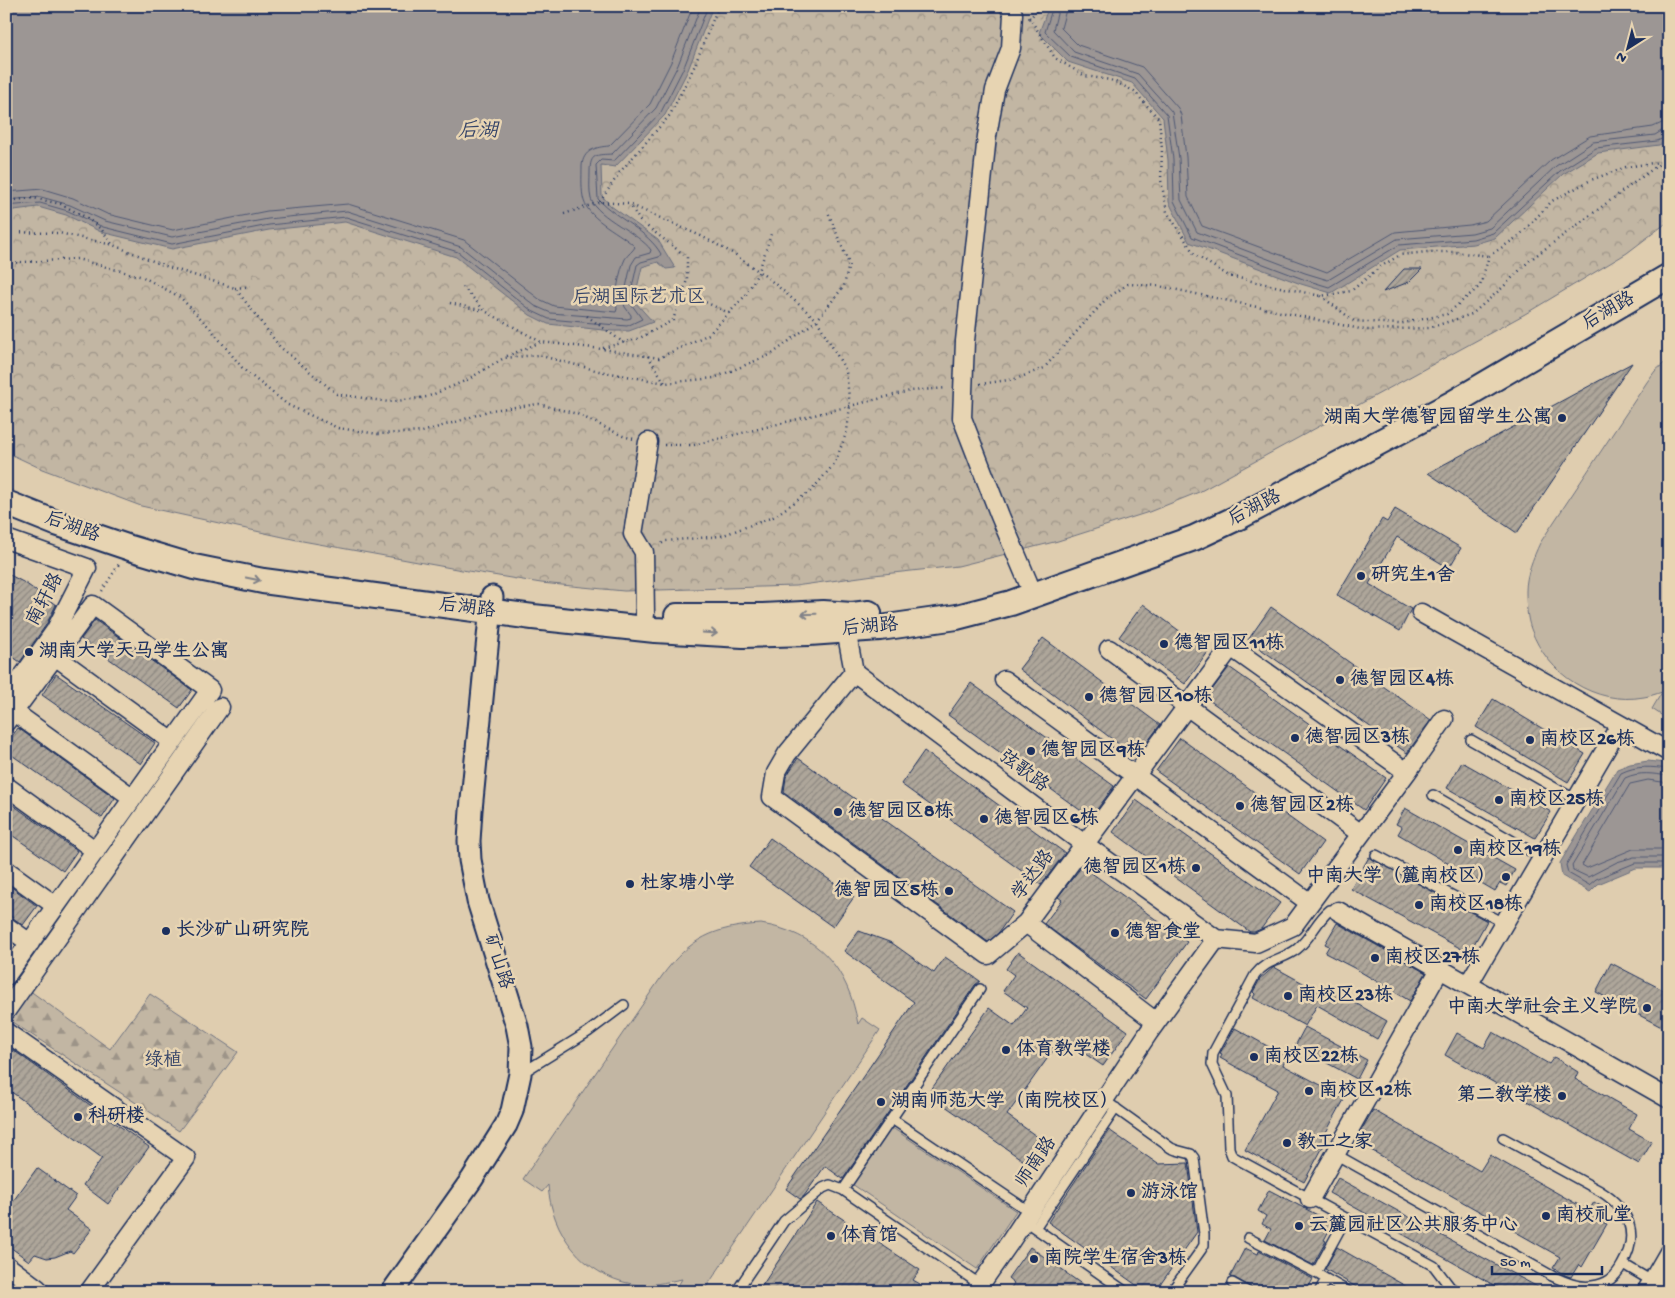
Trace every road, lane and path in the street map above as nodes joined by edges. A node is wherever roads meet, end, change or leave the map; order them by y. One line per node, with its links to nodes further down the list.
1 (720, 6): 7 (path)
2 (1009, 6): 35 (street)
3 (1028, 12): 23 (path)
4 (1669, 160): 5 (path)
5 (1662, 162): 14 (path); 35 (path)
6 (6, 201): 13 (path)
7 (600, 202): 8 (path); 10 (path)
8 (629, 204): 17 (path); 22 (path)
9 (828, 212): 28 (path)
10 (564, 214)
11 (6, 232): 13 (path)
12 (771, 234): 17 (path)
13 (113, 245): 21 (path)
14 (1489, 256): 23 (path); 23 (path)
15 (1669, 262): 43 (main road, 后湖路)
16 (6, 263): 37 (path)
17 (758, 271): 26 (path); 28 (path)
18 (1669, 276): 48 (main road, 后湖路)
19 (254, 286): 21 (path)
20 (463, 287): 25 (path)
21 (235, 288): 33 (path)
22 (683, 292): 26 (path); 30 (path)
23 (1321, 296)
24 (450, 303): 25 (path)
25 (485, 311): 29 (path)
26 (729, 313): 32 (path)
27 (587, 316): 30 (path)
28 (817, 320): 34 (path); 36 (path)
29 (540, 342): 31 (path); 33 (path)
30 (624, 343): 31 (path)
31 (602, 349): 32 (path)
32 (648, 356): 34 (path)
33 (504, 358): 34 (path)
34 (664, 383)
35 (964, 387): 36 (path); 43 (street)
36 (850, 406): 37 (path); 42 (path)
37 (648, 442): 42 (street)
38 (6, 489): 45 (main road, 后湖路)
39 (6, 503): 41 (main road, 后湖路)
40 (6, 539): 55 (street, 南轩路)
41 (130, 548): 44 (path); 45 (main road, 后湖路, one-way to 45)
42 (644, 552): 47 (street)
43 (1028, 582): 47 (main road, 后湖路, one-way to 47)
44 (92, 605): 50 (street); 59 (street)
45 (497, 605): 47 (main road, 后湖路); 48 (main road, 后湖路, one-way to 48); 89 (street, 矿山路)
46 (1421, 613): 57 (street)
47 (644, 615)
48 (846, 630): 51 (street)
49 (1109, 649): 53 (street)
50 (55, 656): 55 (street); 59 (street)
51 (854, 672): 68 (street, 弦歌路); 76 (street, 学达路)
52 (1004, 680): 62 (street)
53 (1186, 706): 61 (street, 学达路); 62 (street, 学达路); 67 (street)
54 (220, 707): 86 (street)
55 (9, 711): 65 (street)
56 (1444, 719): 61 (street)
57 (1620, 725): 60 (street); 66 (street)
58 (1471, 740): 66 (lane)
59 (173, 742): 65 (street)
60 (1669, 752)
61 (1407, 772): 67 (street)
62 (1135, 776): 68 (street, 学达路); 73 (street)
63 (6, 786): 69 (street)
64 (1433, 795): 71 (lane)
65 (134, 798): 69 (street)
66 (1576, 800): 71 (street)
67 (1361, 834): 73 (street)
68 (1084, 844): 76 (street, 学达路); 79 (street, 弦歌路)
69 (96, 851): 74 (street)
70 (1376, 855): 77 (lane)
71 (1542, 858): 77 (street)
72 (6, 870): 74 (street)
73 (1310, 902): 79 (street)
74 (56, 906): 80 (street)
75 (1338, 911): 81 (street); 96 (lane)
76 (1026, 923): 87 (street)
77 (1504, 923): 83 (street)
78 (6, 926): 80 (street)
79 (1216, 939): 87 (street, 师南路)
80 (30, 943): 82 (street)
81 (1440, 969): 83 (street); 94 (street)
82 (6, 976)
83 (1468, 985): 90 (street)
84 (980, 989): 92 (lane)
85 (624, 1005): 89 (lane)
86 (6, 1011)
87 (1152, 1027): 91 (street, 师南路)
88 (6, 1032): 110 (street)
89 (524, 1072): 111 (street, 矿山路); 112 (street, 矿山路)
90 (1669, 1099)
91 (1110, 1104): 98 (street, 师南路); 115 (lane)
92 (892, 1119): 95 (lane); 98 (lane)
93 (1504, 1138): 101 (lane)
94 (1335, 1154): 96 (street); 101 (lane)
95 (843, 1190): 107 (lane); 113 (lane)
96 (1310, 1199): 97 (lane)
97 (1346, 1218): 103 (lane); 108 (lane)
98 (1030, 1220): 107 (street, 师南路); 114 (lane)
99 (1248, 1238): 103 (lane)
100 (1669, 1252): 106 (street)
101 (1622, 1264): 106 (lane)
102 (6, 1266): 109 (street)
103 (1316, 1273): 104 (lane)
104 (1326, 1279): 117 (lane); 118 (lane)
105 (1232, 1283): 116 (lane)
106 (1658, 1286)
107 (982, 1289)
108 (1452, 1290)
109 (39, 1292)
110 (89, 1292)
111 (392, 1292)
112 (402, 1292)
113 (736, 1292)
114 (1126, 1292)
115 (1171, 1292)
116 (1248, 1292)
117 (1319, 1292)
118 (1349, 1292)

